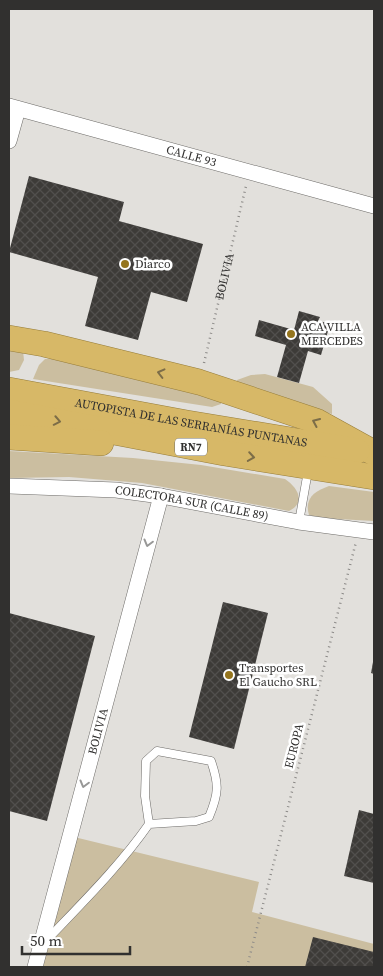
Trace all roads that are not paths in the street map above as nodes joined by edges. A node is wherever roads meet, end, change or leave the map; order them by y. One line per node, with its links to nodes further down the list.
1 (13, 108): 2 (street); 3 (street, CALLE 93)
2 (9, 141)
3 (374, 206)
4 (9, 338): 9 (highway, one-way to 4)
5 (9, 390): 9 (highway, AUTOPISTA DE LAS SERRANÍAS PUNTANAS / RN7)
6 (9, 412): 8 (highway, AUTOPISTA DE LAS SERRANÍAS PUNTANAS / RN7, one-way to 8)
7 (9, 437): 8 (highway)
8 (224, 453): 10 (highway, AUTOPISTA DE LAS SERRANÍAS PUNTANAS / RN7, one-way to 10)
9 (374, 453)
10 (309, 466): 11 (highway, AUTOPISTA DE LAS SERRANÍAS PUNTANAS / RN7); 14 (lane)
11 (374, 477)
12 (9, 486): 13 (street, COLECTORA SUR (CALLE 89))
13 (161, 496): 14 (street, COLECTORA SUR (CALLE 89)); 17 (street, BOLIVIA, one-way to 17)
14 (299, 522): 15 (street, COLECTORA SUR (CALLE 89))
15 (374, 532)
16 (149, 824): 16 (lane); 17 (lane)
17 (40, 948): 18 (street, BOLIVIA)
18 (35, 967)

